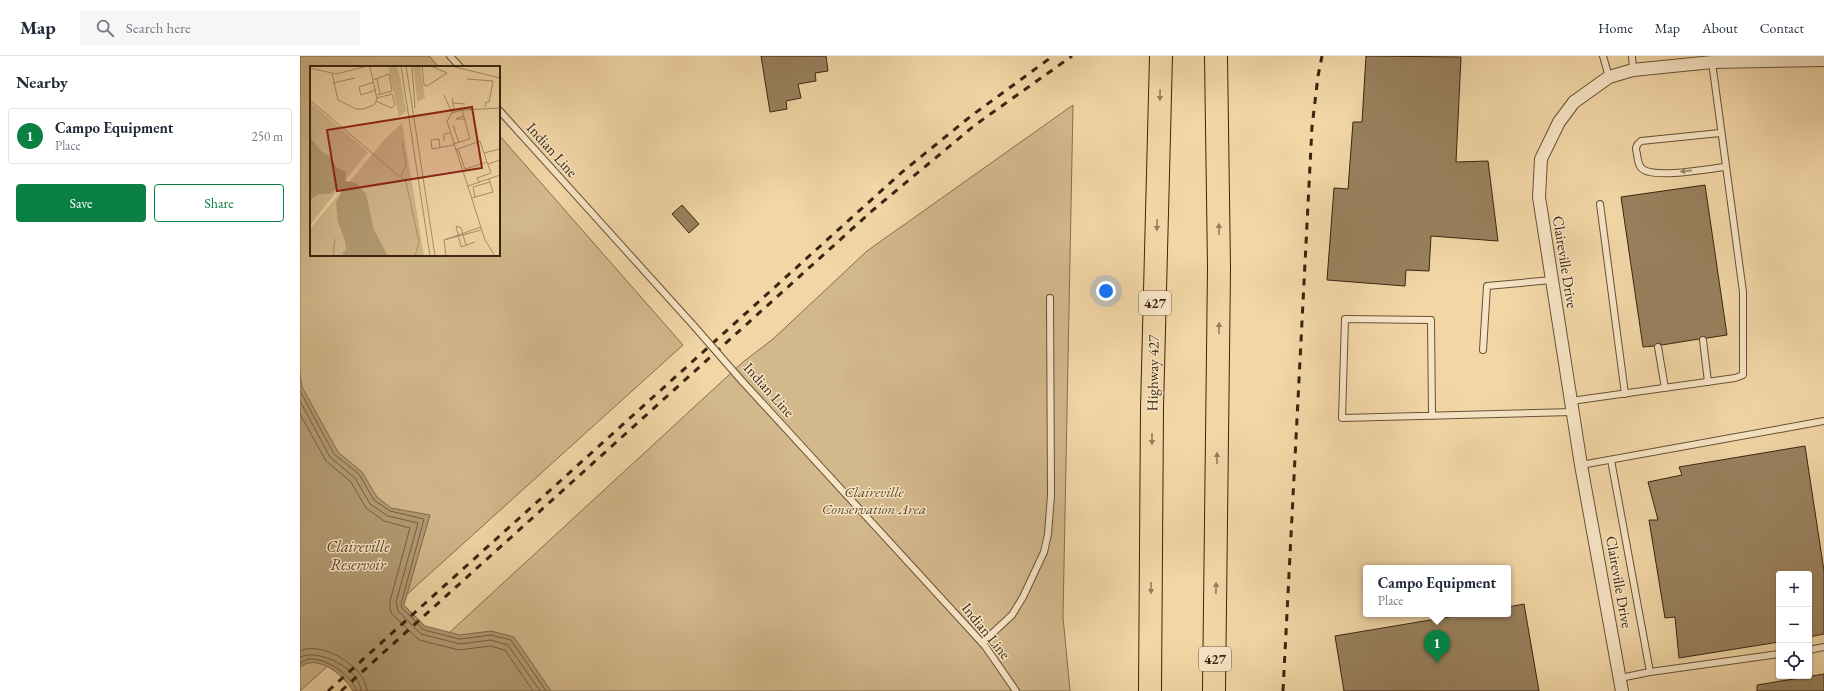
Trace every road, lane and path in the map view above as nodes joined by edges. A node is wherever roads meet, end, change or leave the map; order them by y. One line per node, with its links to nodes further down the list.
1 (450, 56): 9 (lane)
2 (1161, 56): 37 (highway, Highway 427 / 427, one-way to 37)
3 (1216, 56): 12 (highway, 427)
4 (1228, 56): 12 (highway)
5 (1603, 56): 11 (lane)
6 (1632, 56): 10 (lane)
7 (1824, 60): 8 (street, Claireville Drive)
8 (1712, 62): 10 (street, Claireville Drive); 14 (lane)
9 (459, 66)
10 (1633, 70): 11 (street, Claireville Drive)
11 (1609, 77): 17 (street, Claireville Drive)
12 (1218, 94): 38 (highway, 427, one-way to 12)
13 (500, 111): 30 (lane, Indian Line, bridge)
14 (1720, 133): 15 (lane); 15 (lane, one-way to 14)
15 (1725, 167): 22 (lane)
16 (1600, 204): 24 (lane)
17 (1552, 280): 21 (lane); 25 (street, Claireville Drive)
18 (1050, 298): 30 (lane)
19 (1703, 340): 22 (lane)
20 (1658, 347): 23 (lane)
21 (1483, 350)
22 (1708, 382): 23 (lane)
23 (1665, 388): 24 (lane)
24 (1625, 394): 25 (lane)
25 (1572, 407): 26 (lane); 29 (street, Claireville Drive)
26 (1432, 416): 26 (lane)
27 (1824, 421): 28 (lane)
28 (1611, 460): 29 (lane); 34 (lane)
29 (1581, 465): 35 (street, Claireville Drive)
30 (982, 643): 36 (lane, Indian Line)
31 (1824, 648): 32 (lane)
32 (1812, 650)
33 (1776, 654): 34 (lane)
34 (1650, 672): 35 (lane)
35 (1620, 678): 39 (street, Claireville Drive)
36 (1016, 691)
37 (1150, 691)
38 (1214, 691)
39 (1622, 691)

